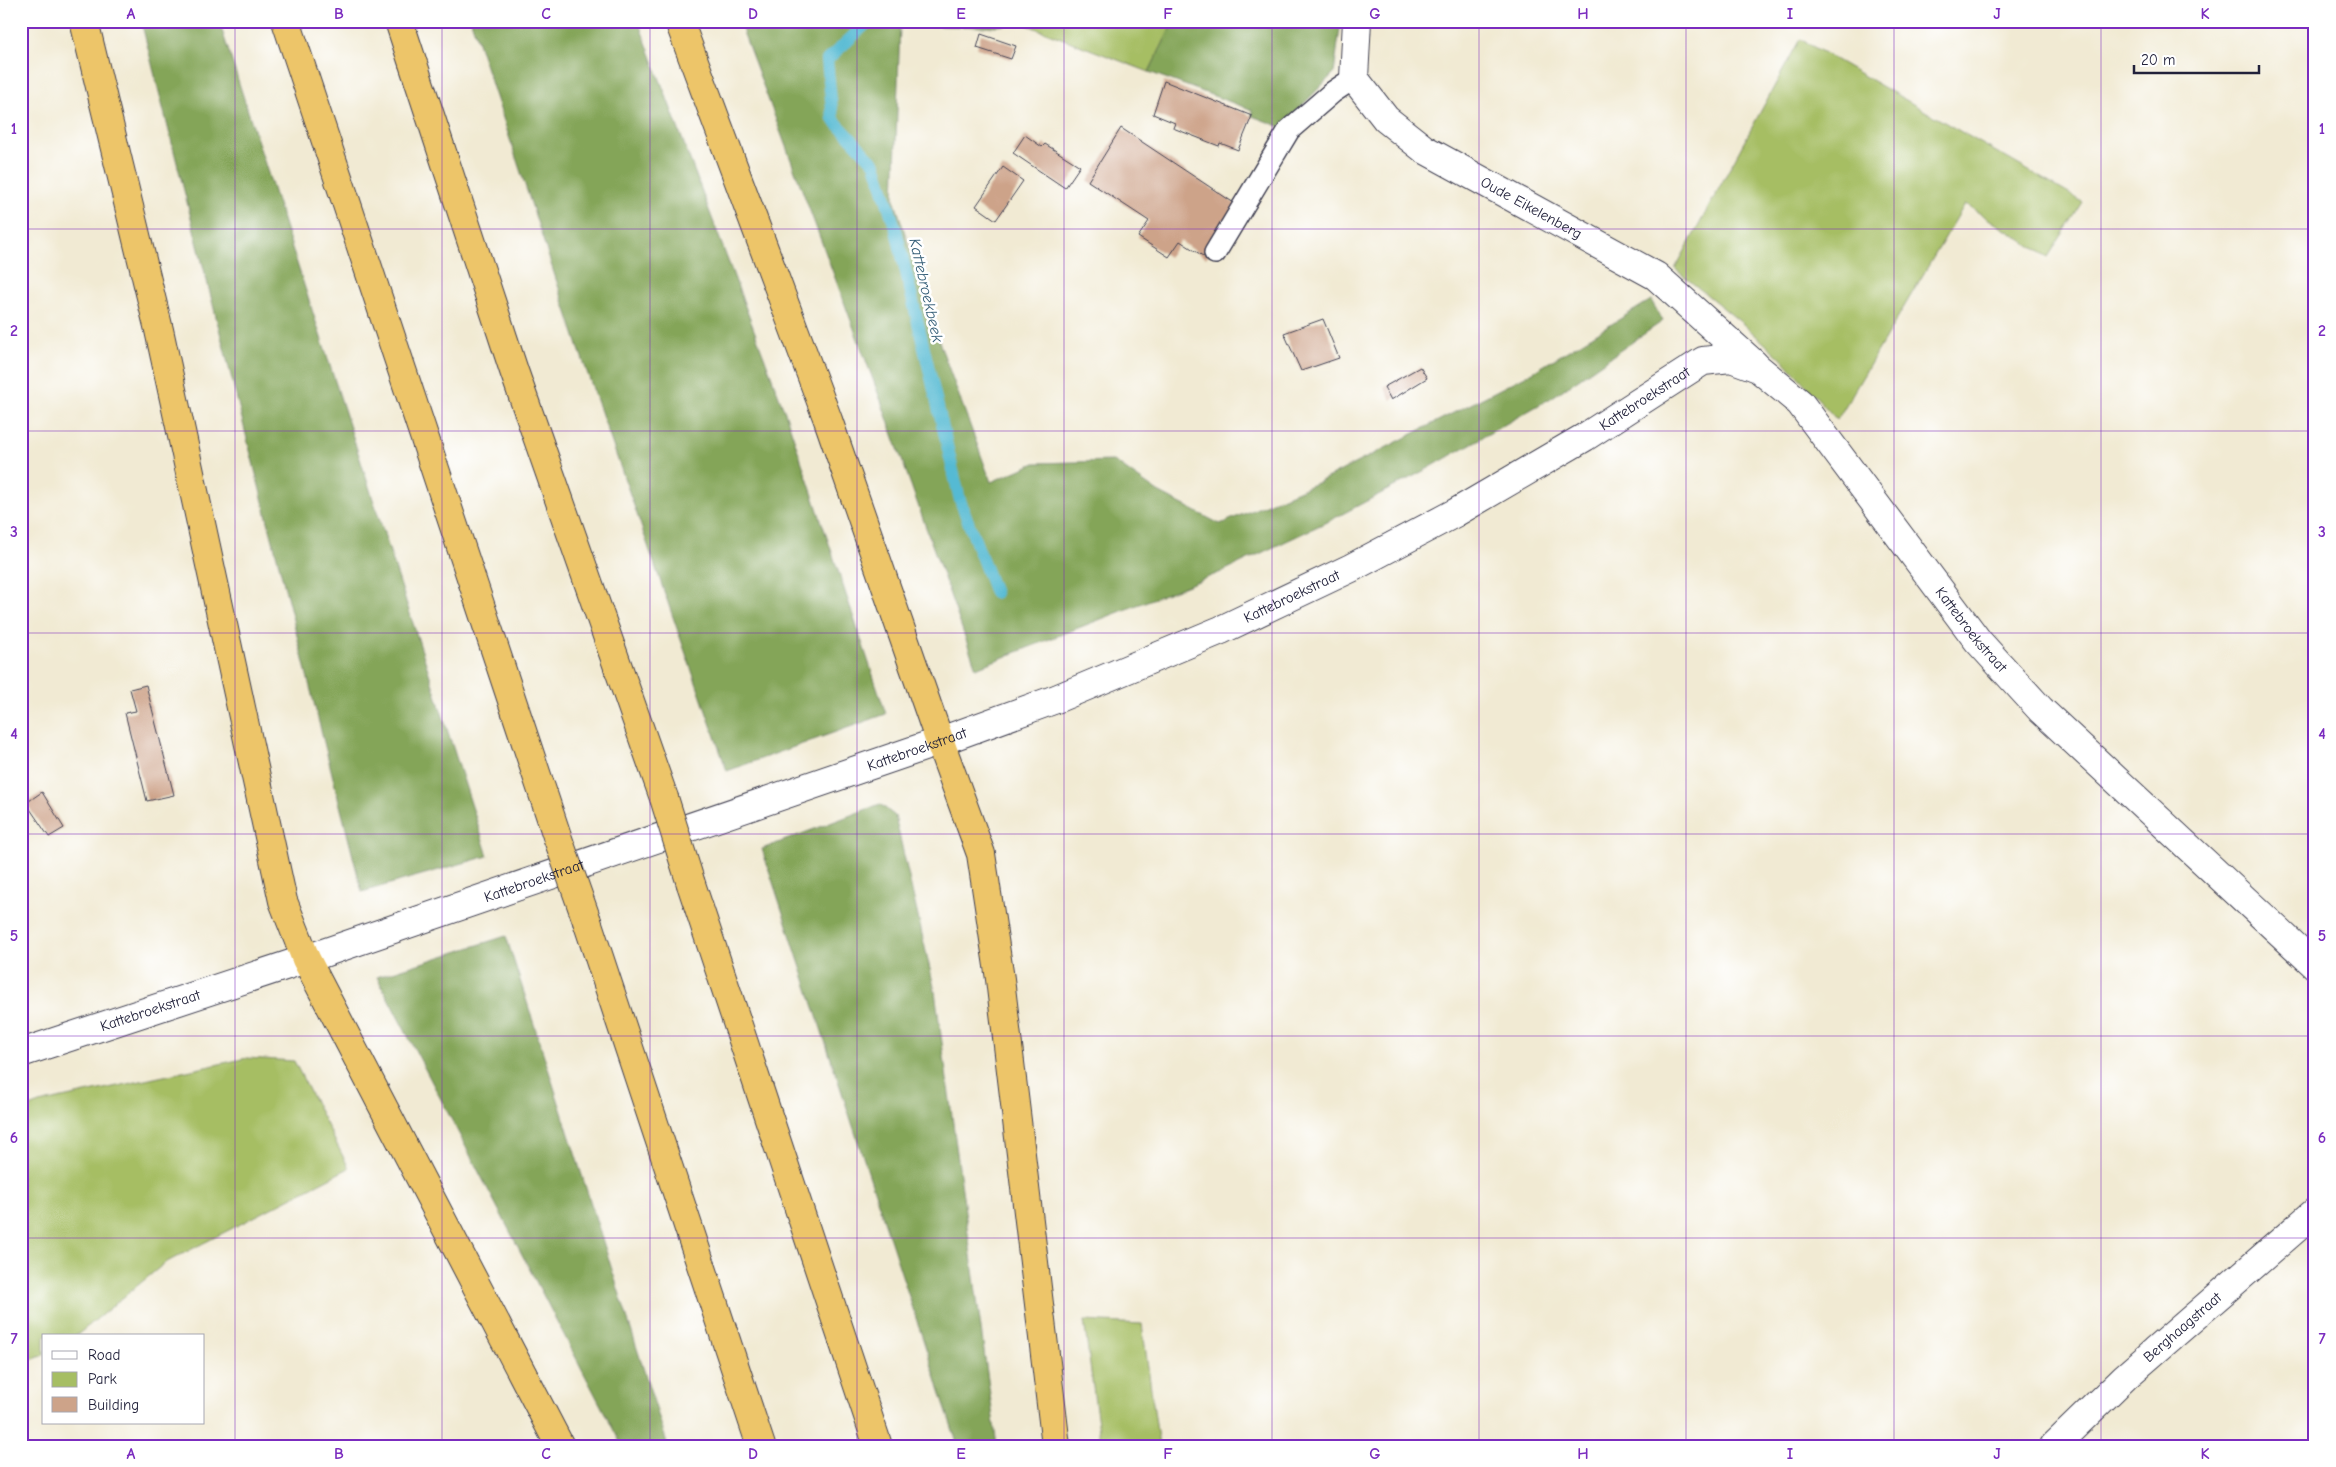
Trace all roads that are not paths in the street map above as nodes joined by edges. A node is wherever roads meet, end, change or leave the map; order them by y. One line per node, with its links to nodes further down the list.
1 (84, 21): 10 (highway)
2 (286, 21): 15 (highway, bridge)
3 (398, 21): 16 (highway, bridge)
4 (679, 21): 9 (highway)
5 (1356, 21): 6 (street)
6 (1354, 78): 7 (lane); 8 (street, Oude Eikelenberg)
7 (1215, 253)
8 (1758, 368): 9 (street, Kattebroekstraat); 11 (street, Kattebroekstraat)
9 (940, 742): 10 (street, Kattebroekstraat); 17 (highway)
10 (306, 959): 12 (street, Kattebroekstraat); 14 (highway)
11 (2315, 965)
12 (21, 1053)
13 (2315, 1212): 18 (street, Berghaagstraat)
14 (560, 1446)
15 (761, 1446)
16 (878, 1446)
17 (1056, 1446)
18 (2054, 1446)

